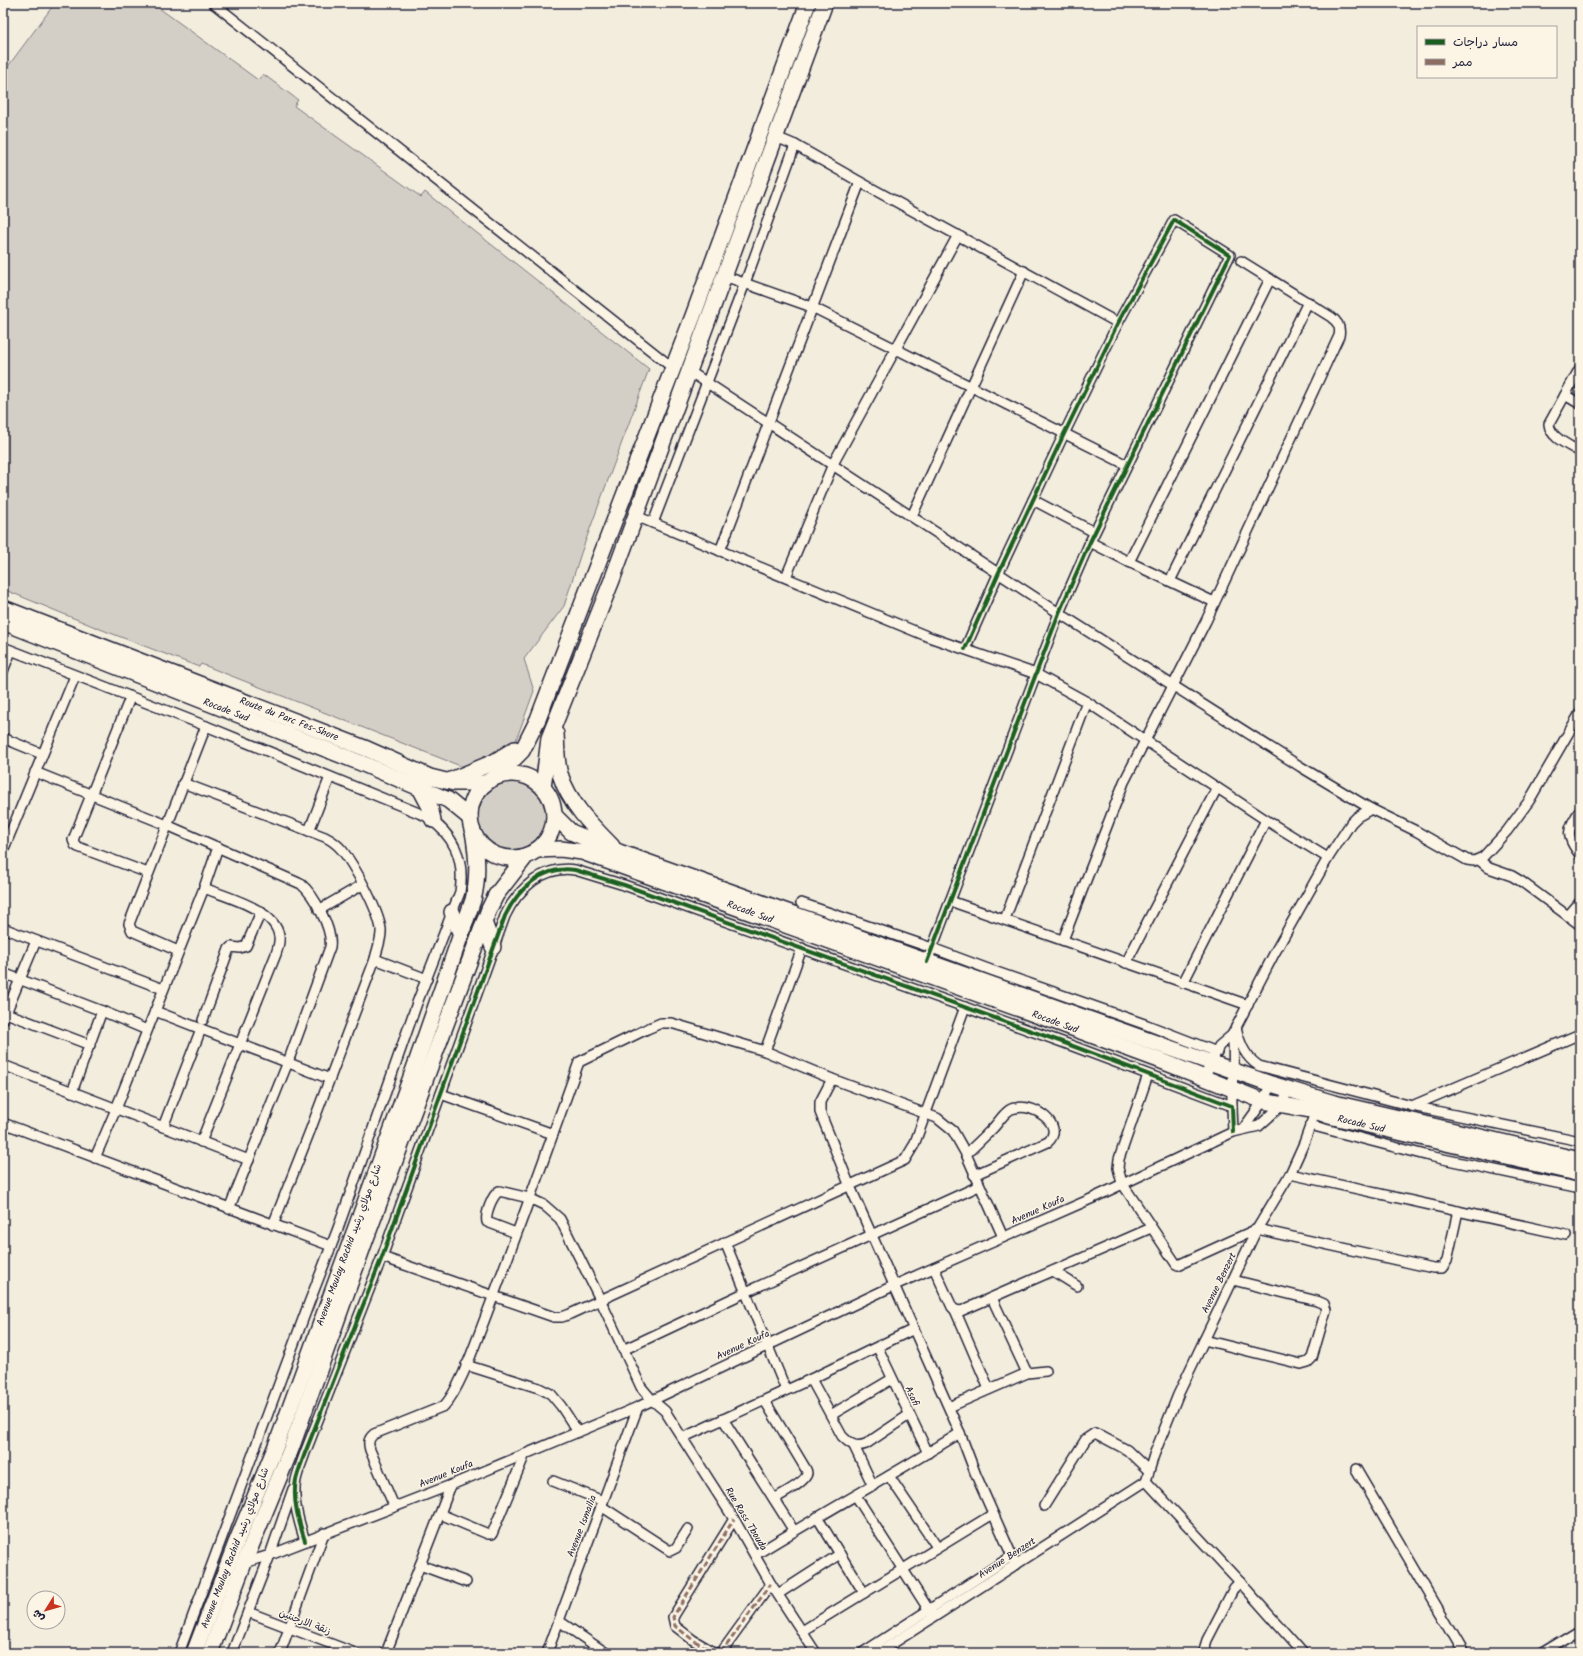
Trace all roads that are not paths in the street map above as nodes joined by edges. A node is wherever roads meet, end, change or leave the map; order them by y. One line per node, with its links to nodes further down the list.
1 (213, 3): 17 (street)
2 (808, 3): 17 (main road)
3 (825, 3): 4 (main road)
4 (776, 138): 5 (street); 10 (main road)
5 (796, 145): 6 (street); 12 (street)
6 (860, 182): 7 (street); 14 (street)
7 (958, 235): 9 (street); 16 (street)
8 (1241, 261): 11 (street)
9 (1024, 271): 15 (street); 21 (street)
10 (724, 276): 12 (street); 19 (main road)
11 (1270, 279): 13 (street); 36 (street)
12 (745, 283): 14 (street); 20 (street)
13 (1308, 302): 39 (street); 40 (street)
14 (812, 307): 16 (street); 24 (street)
15 (1118, 323): 25 (street); 28 (street)
16 (895, 350): 21 (street); 27 (street)
17 (673, 368): 55 (main road)
18 (1580, 368): 22 (street)
19 (689, 371): 20 (street); 30 (main road)
20 (707, 382): 24 (street); 32 (street)
21 (970, 387): 25 (street); 31 (street)
22 (1565, 395): 23 (street); 26 (street)
23 (1580, 404)
24 (769, 423): 27 (street); 35 (street)
25 (1064, 434): 28 (street); 29 (street)
26 (1580, 452)
27 (833, 464): 31 (street); 38 (street)
28 (1128, 465): 33 (street)
29 (1033, 500): 33 (street); 37 (street)
30 (636, 516): 32 (street); 53 (main road)
31 (912, 516): 37 (street)
32 (653, 523): 35 (street)
33 (1094, 532): 34 (street)
34 (1090, 542): 36 (street); 42 (street)
35 (720, 551): 38 (street)
36 (1129, 562): 39 (street)
37 (999, 572): 42 (street); 45 (street)
38 (786, 577): 45 (street)
39 (1170, 581): 40 (street)
40 (1214, 602): 49 (street)
41 (3, 608): 62 (main road, Route du Parc Fes-Shore)
42 (1060, 613): 47 (street); 49 (street)
43 (3, 622): 64 (main road, Rocade Sud)
44 (7, 649): 46 (street); 48 (street)
45 (965, 649): 47 (street)
46 (3, 671)
47 (1036, 674): 51 (street); 90 (street)
48 (75, 676): 50 (street); 58 (street)
49 (1174, 686): 57 (street); 68 (street)
50 (130, 698): 54 (street); 67 (street)
51 (1087, 702): 57 (street); 97 (street)
52 (1580, 713): 83 (street)
53 (555, 723): 65 (main road); 78 (main road)
54 (206, 726): 60 (street); 63 (street)
55 (529, 737): 61 (main road); 62 (main road)
56 (3, 738): 58 (street)
57 (1146, 740): 66 (street); 102 (street)
58 (42, 754): 59 (street)
59 (35, 772): 67 (street); 77 (street)
60 (330, 777): 71 (street); 75 (street)
61 (491, 780): 62 (main road, Route du Parc Fes-Shore); 65 (main road); 74 (main road)
62 (446, 782)
63 (183, 783): 73 (street); 75 (street)
64 (420, 788): 71 (main road); 74 (main road, Rocade Sud)
65 (543, 788): 70 (main road)
66 (1217, 788): 72 (street); 109 (street)
67 (90, 794): 73 (street); 84 (street)
68 (1371, 809): 82 (street); 83 (street)
69 (1580, 810): 80 (street)
70 (554, 815): 78 (main road, Rocade Sud); 79 (main road)
71 (433, 820): 95 (street)
72 (1266, 820): 82 (street); 113 (street)
73 (167, 825): 76 (street); 84 (street)
74 (472, 825): 79 (main road); 101 (main road, Avenue Moulay Rachid شارع مولاي رشيد)
75 (308, 830): 87 (street)
76 (218, 847): 88 (street); 93 (street)
77 (3, 851)
78 (619, 852): 107 (main road, Rocade Sud)
79 (532, 853): 81 (main road, Rocade Sud); 98 (main road, Avenue Moulay Rachid شارع مولاي رشيد)
80 (1580, 855)
81 (600, 858): 85 (main road, Rocade Sud); 86 (street)
82 (1328, 858): 115 (street)
83 (1479, 860): 96 (street)
84 (148, 873): 106 (street)
85 (644, 874): 89 (street); 133 (main road, Rocade Sud)
86 (597, 876): 89 (street); 104 (street)
87 (362, 885): 93 (street); 108 (street)
88 (204, 888): 94 (street); 106 (street)
89 (640, 890): 105 (street)
90 (950, 901): 97 (street); 107 (street)
91 (1580, 902): 96 (street)
92 (801, 903): 107 (street)
93 (319, 910): 129 (street)
94 (261, 912): 120 (street); 126 (street)
95 (452, 912): 101 (main road); 112 (street)
96 (1568, 916): 99 (street)
97 (1005, 919): 102 (street)
98 (484, 922): 104 (main road); 242 (main road, Avenue Moulay Rachid شارع مولاي رشيد)
99 (1580, 925)
100 (3, 928): 103 (street)
101 (461, 935): 259 (main road, Avenue Moulay Rachid شارع مولاي رشيد)
102 (1063, 940): 109 (street)
103 (36, 941): 111 (street); 114 (street)
104 (494, 947): 140 (street)
105 (802, 948): 116 (street); 127 (street)
106 (178, 951): 114 (street)
107 (930, 955): 128 (main road, Rocade Sud)
108 (375, 959): 112 (street); 134 (street)
109 (1126, 963): 113 (street)
110 (3, 973): 111 (street)
111 (20, 979): 117 (street); 119 (street)
112 (427, 979): 179 (street)
113 (1183, 983): 115 (street)
114 (163, 989): 118 (street)
115 (1248, 1005): 123 (street)
116 (965, 1008): 132 (street); 149 (street)
117 (102, 1011): 122 (street); 125 (street)
118 (155, 1011): 121 (street); 122 (street)
119 (5, 1016): 125 (street)
120 (202, 1020)
121 (201, 1029): 126 (street); 151 (street)
122 (147, 1030): 146 (street)
123 (1234, 1031): 128 (street); 131 (street); 141 (street)
124 (1580, 1034): 145 (street)
125 (90, 1045): 139 (street)
126 (241, 1045): 129 (street); 156 (street)
127 (765, 1052): 135 (street); 154 (street)
128 (1214, 1057): 131 (main road, Rocade Sud); 133 (street)
129 (288, 1062): 134 (street); 159 (street)
130 (3, 1065): 139 (street)
131 (1232, 1070): 136 (main road, Rocade Sud); 137 (street)
132 (1148, 1075): 144 (street); 165 (street)
133 (1204, 1078): 137 (main road, Rocade Sud)
134 (330, 1079): 171 (street)
135 (832, 1079): 149 (street); 164 (street)
136 (1271, 1084): 138 (main road, Rocade Sud); 142 (street)
137 (1231, 1088): 142 (main road, Rocade Sud); 144 (street)
138 (1288, 1090): 143 (street, Avenue Koufa); 147 (main road, Rocade Sud)
139 (72, 1092): 146 (street)
140 (441, 1094): 154 (street); 180 (street)
141 (1384, 1098): 145 (street); 148 (street)
142 (1263, 1101): 143 (main road, Rocade Sud); 152 (street)
143 (1282, 1105): 147 (main road, Rocade Sud); 152 (street, Avenue Koufa)
144 (1232, 1106): 153 (street)
145 (1412, 1106): 155 (street)
146 (116, 1109): 151 (street); 158 (street)
147 (1315, 1111): 148 (main road, Rocade Sud); 161 (street, Avenue Benzert); 162 (main road, Rocade Sud); 167 (street)
148 (1375, 1113): 160 (main road, Rocade Sud)
149 (924, 1114): 157 (street); 164 (street)
150 (3, 1123): 158 (street)
151 (163, 1127): 156 (street)
152 (1243, 1129): 153 (street, Avenue Koufa)
153 (1233, 1132): 165 (street, Avenue Koufa)
154 (553, 1134): 168 (street)
155 (1580, 1140)
156 (201, 1142): 159 (street)
157 (966, 1154): 163 (street); 163 (street)
158 (95, 1158): 169 (street)
159 (249, 1160): 169 (street)
160 (1580, 1160)
161 (1290, 1174): 170 (street); 173 (street, Avenue Benzert)
162 (1580, 1174)
163 (974, 1175): 166 (street)
164 (849, 1184): 175 (street); 178 (street)
165 (1122, 1184): 172 (street); 177 (street, Avenue Koufa)
166 (979, 1186): 175 (street); 177 (street)
167 (1580, 1188)
168 (529, 1198): 174 (street); 174 (street, Rue Rass Tbouda); 189 (street, Rue Rass Tbouda)
169 (229, 1208): 171 (street)
170 (1458, 1211): 173 (street); 176 (street)
171 (273, 1225): 179 (street)
172 (1151, 1228): 173 (street); 182 (street)
173 (1257, 1229): 183 (street, Avenue Benzert)
174 (516, 1233): 187 (street)
175 (872, 1234): 184 (street); 186 (street)
176 (1566, 1235)
177 (1003, 1237): 181 (street, Avenue Koufa)
178 (725, 1242): 186 (street); 189 (street)
179 (331, 1246): 258 (street)
180 (382, 1257): 187 (street); 219 (street)
181 (934, 1268): 184 (street, Avenue Koufa); 190 (street)
182 (1053, 1271): 185 (street); 188 (street)
183 (1233, 1280): 192 (street, Avenue Benzert); 192 (street)
184 (894, 1285): 191 (street); 193 (street, Avenue Koufa)
185 (1077, 1286)
186 (746, 1292): 193 (street); 195 (street)
187 (493, 1296): 189 (street); 196 (street)
188 (992, 1298): 190 (street); 198 (street)
189 (600, 1299): 195 (street, Rue Rass Tbouda)
190 (955, 1310): 201 (street)
191 (914, 1329): 194 (street); 206 (street)
192 (1204, 1340): 217 (street, Avenue Benzert)
193 (768, 1346): 202 (street); 203 (street, Avenue Koufa)
194 (878, 1348): 199 (street, Asafi); 200 (street)
195 (623, 1350): 203 (street, Rue Rass Tbouda)
196 (466, 1366): 210 (street); 227 (street)
197 (1046, 1371): 198 (street)
198 (1027, 1373): 201 (street)
199 (892, 1379): 207 (street, Asafi); 208 (street)
200 (811, 1380): 202 (street); 208 (street)
201 (989, 1389): 206 (street)
202 (786, 1390): 204 (street)
203 (652, 1400): 205 (street, Avenue Koufa); 212 (street, Rue Rass Tbouda)
204 (765, 1401): 209 (street); 225 (street)
205 (638, 1407): 210 (street, Avenue Koufa); 226 (street, Avenue Ismailia)
206 (949, 1407): 211 (street)
207 (909, 1414): 213 (street); 214 (street, Asafi)
208 (831, 1415): 213 (street)
209 (723, 1419): 212 (street); 225 (street)
210 (578, 1432): 215 (street, Avenue Koufa)
211 (960, 1433): 214 (street); 230 (street)
212 (682, 1438): 232 (street, Rue Rass Tbouda)
213 (854, 1446): 223 (street)
214 (928, 1453): 218 (street)
215 (525, 1454): 222 (street, Avenue Koufa); 229 (street)
216 (1356, 1469): 273 (street)
217 (1149, 1471): 221 (street, Avenue Benzert); 228 (street)
218 (889, 1476): 223 (street); 237 (street)
219 (296, 1480): 236 (street); 239 (street)
220 (553, 1481): 226 (street)
221 (1146, 1481): 244 (street, Avenue Benzert); 247 (street)
222 (451, 1485): 227 (street, Avenue Koufa); 229 (street)
223 (873, 1486): 224 (street)
224 (856, 1496): 231 (street); 245 (street)
225 (774, 1499): 234 (street)
226 (602, 1504): 233 (street); 253 (street, Avenue Ismailia)
227 (394, 1506): 235 (street, Avenue Koufa)
228 (1044, 1506)
229 (440, 1514): 243 (street)
230 (993, 1514): 237 (street); 241 (street)
231 (817, 1517): 234 (street); 238 (street)
232 (734, 1519): 240 (street, Rue Rass Tbouda); 267 (street)
233 (688, 1529)
234 (794, 1531): 240 (street)
235 (324, 1534): 236 (street, Avenue Koufa); 254 (street)
236 (305, 1541): 239 (street, Avenue Koufa)
237 (937, 1546): 245 (street)
238 (840, 1554): 249 (street); 250 (street)
239 (270, 1555): 242 (street, Avenue Koufa); 251 (street)
240 (755, 1555): 248 (street, Rue Rass Tbouda)
241 (1012, 1556): 244 (street); 252 (street, Avenue Benzert)
242 (244, 1563): 260 (main road, Avenue Moulay Rachid شارع مولاي رشيد)
243 (420, 1565): 246 (street); 264 (street)
244 (1016, 1565): 252 (street, Avenue Benzert)
245 (903, 1568): 249 (street); 252 (street)
246 (466, 1582)
247 (1240, 1582): 257 (street); 272 (street)
248 (771, 1584): 250 (street, Rue Rass Tbouda); 268 (street)
249 (864, 1593): 255 (street)
250 (778, 1594): 255 (street, Rue Rass Tbouda)
251 (248, 1612): 254 (street, زنقة الارجنتين); 261 (street)
252 (931, 1614): 270 (street, Avenue Benzert); 271 (street, Avenue Benzert)
253 (559, 1622): 265 (street, Avenue Ismailia); 266 (street)
254 (289, 1628): 262 (street); 263 (street, زنقة الارجنتين)
255 (802, 1630): 269 (street, Rue Rass Tbouda)
256 (1580, 1630): 274 (street)
257 (1300, 1652)
258 (179, 1653)
259 (194, 1653)
260 (210, 1653)
261 (232, 1653)
262 (280, 1653)
263 (355, 1653)
264 (386, 1653)
265 (547, 1653)
266 (606, 1653)
267 (715, 1653)
268 (721, 1653)
269 (816, 1653)
270 (862, 1653)
271 (878, 1653)
272 (1203, 1653)
273 (1464, 1653)
274 (1542, 1653)

